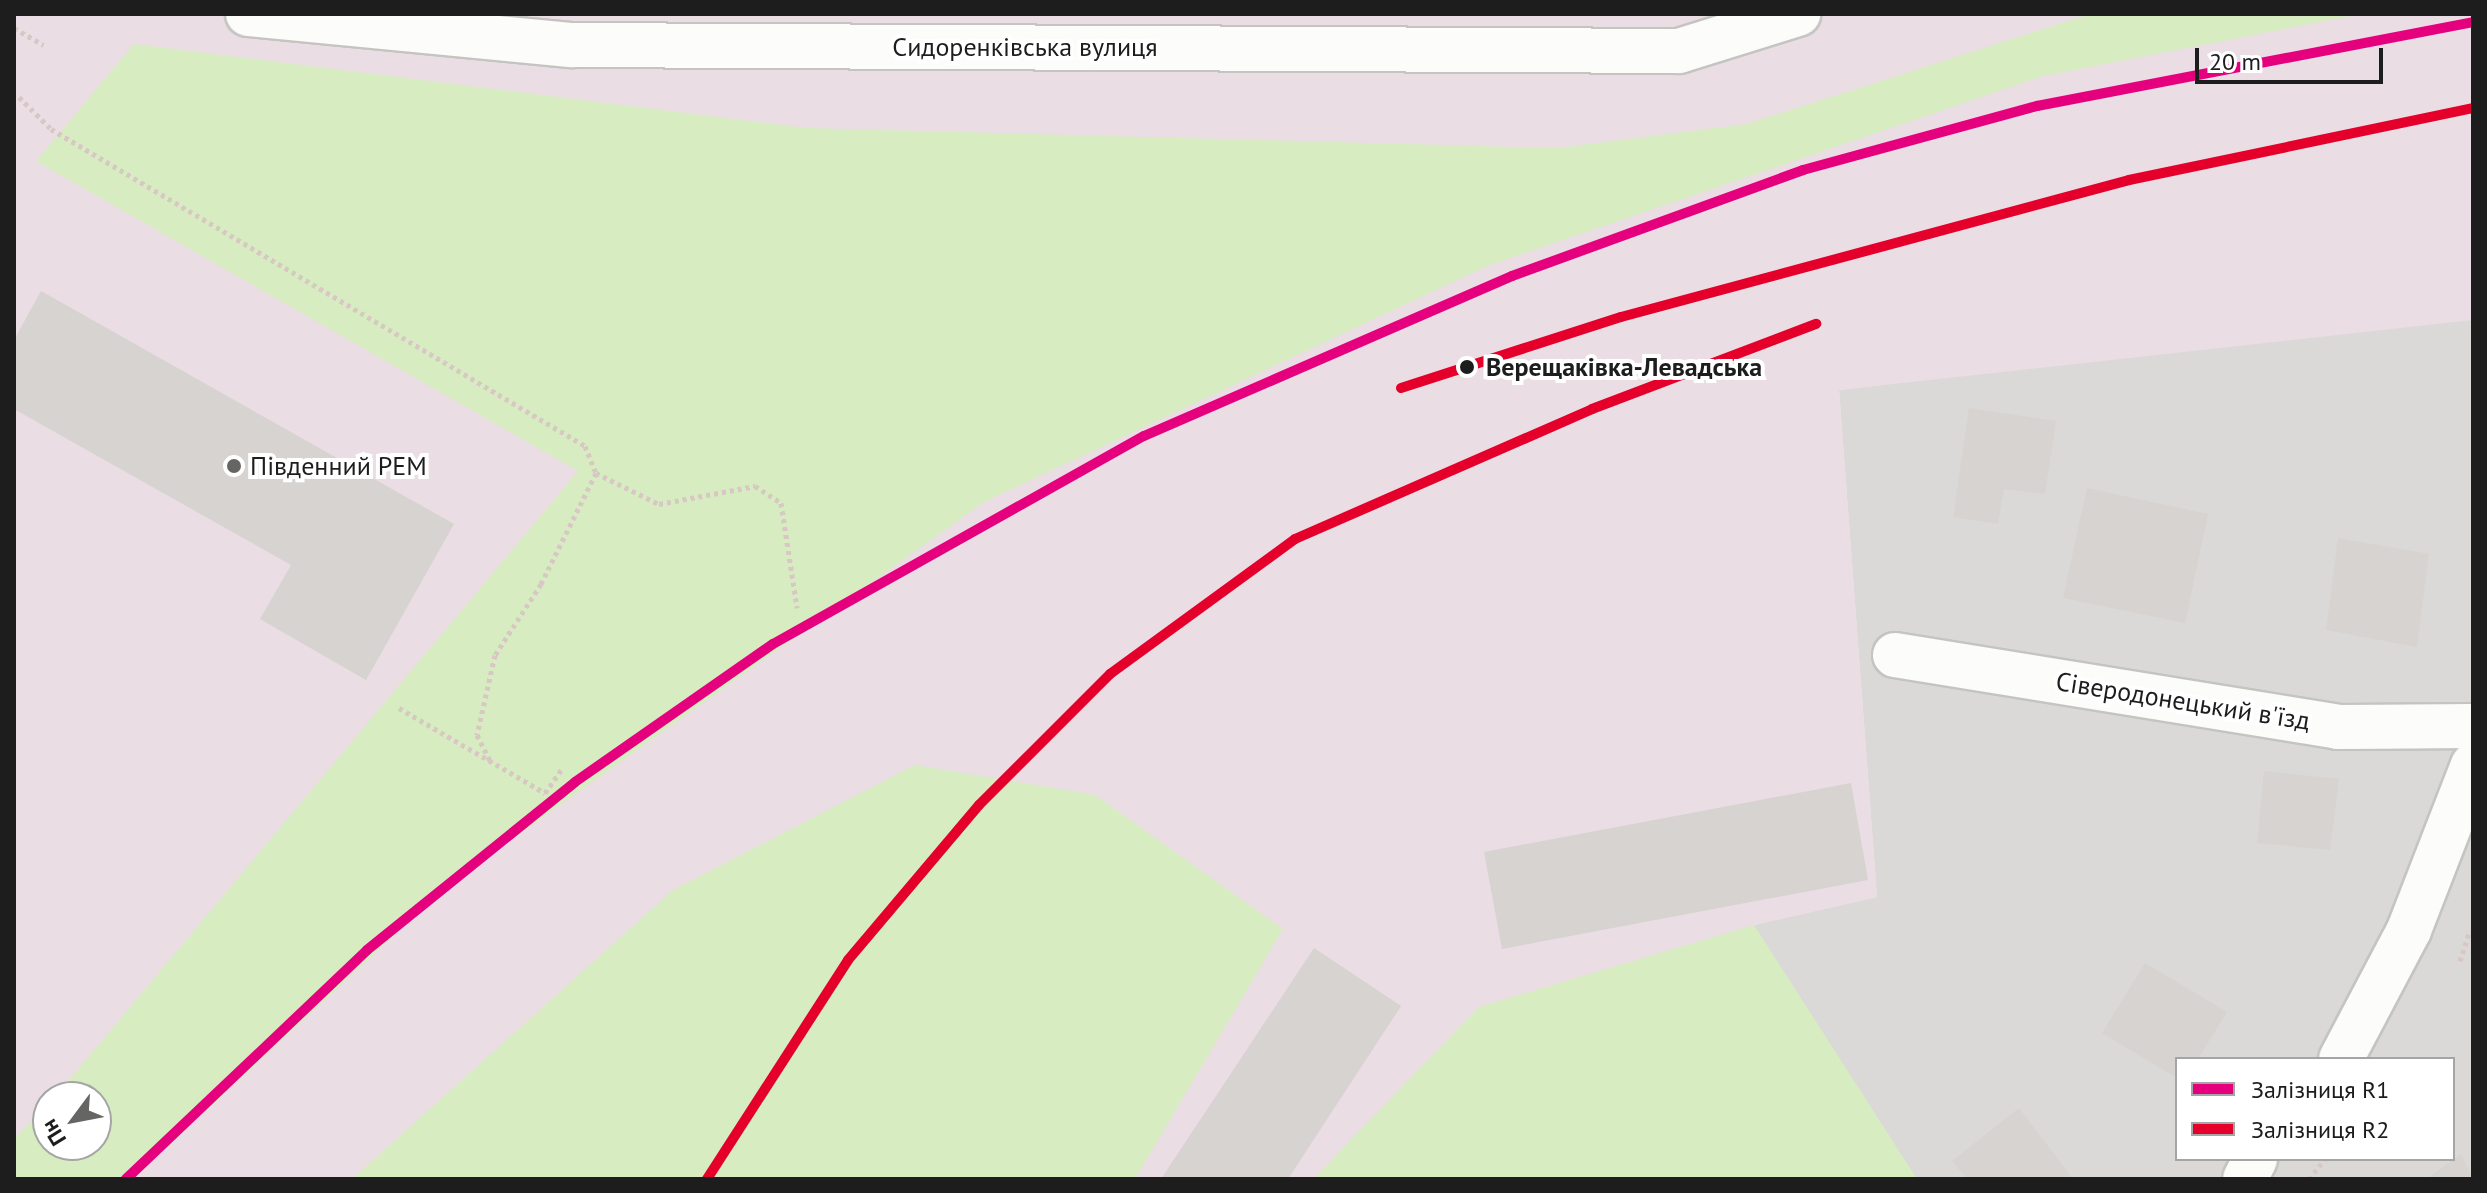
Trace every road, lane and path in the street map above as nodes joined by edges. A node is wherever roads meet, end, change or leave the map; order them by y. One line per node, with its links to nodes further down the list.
1 (248, 14): 2 (street, Сидоренківська вулиця)
2 (1798, 14)
3 (14, 28): 4 (path)
4 (44, 45)
5 (19, 97): 6 (path)
6 (596, 473): 7 (path); 11 (path)
7 (797, 608)
8 (1895, 655): 10 (street, Сіверодонецький в'їзд)
9 (399, 708): 11 (path)
10 (2473, 726)
11 (490, 761): 13 (path)
12 (2473, 765): 14 (street)
13 (563, 767)
14 (2342, 1057)
15 (2254, 1161): 17 (street)
16 (2323, 1161): 18 (path)
17 (2245, 1179)
18 (2309, 1179)

